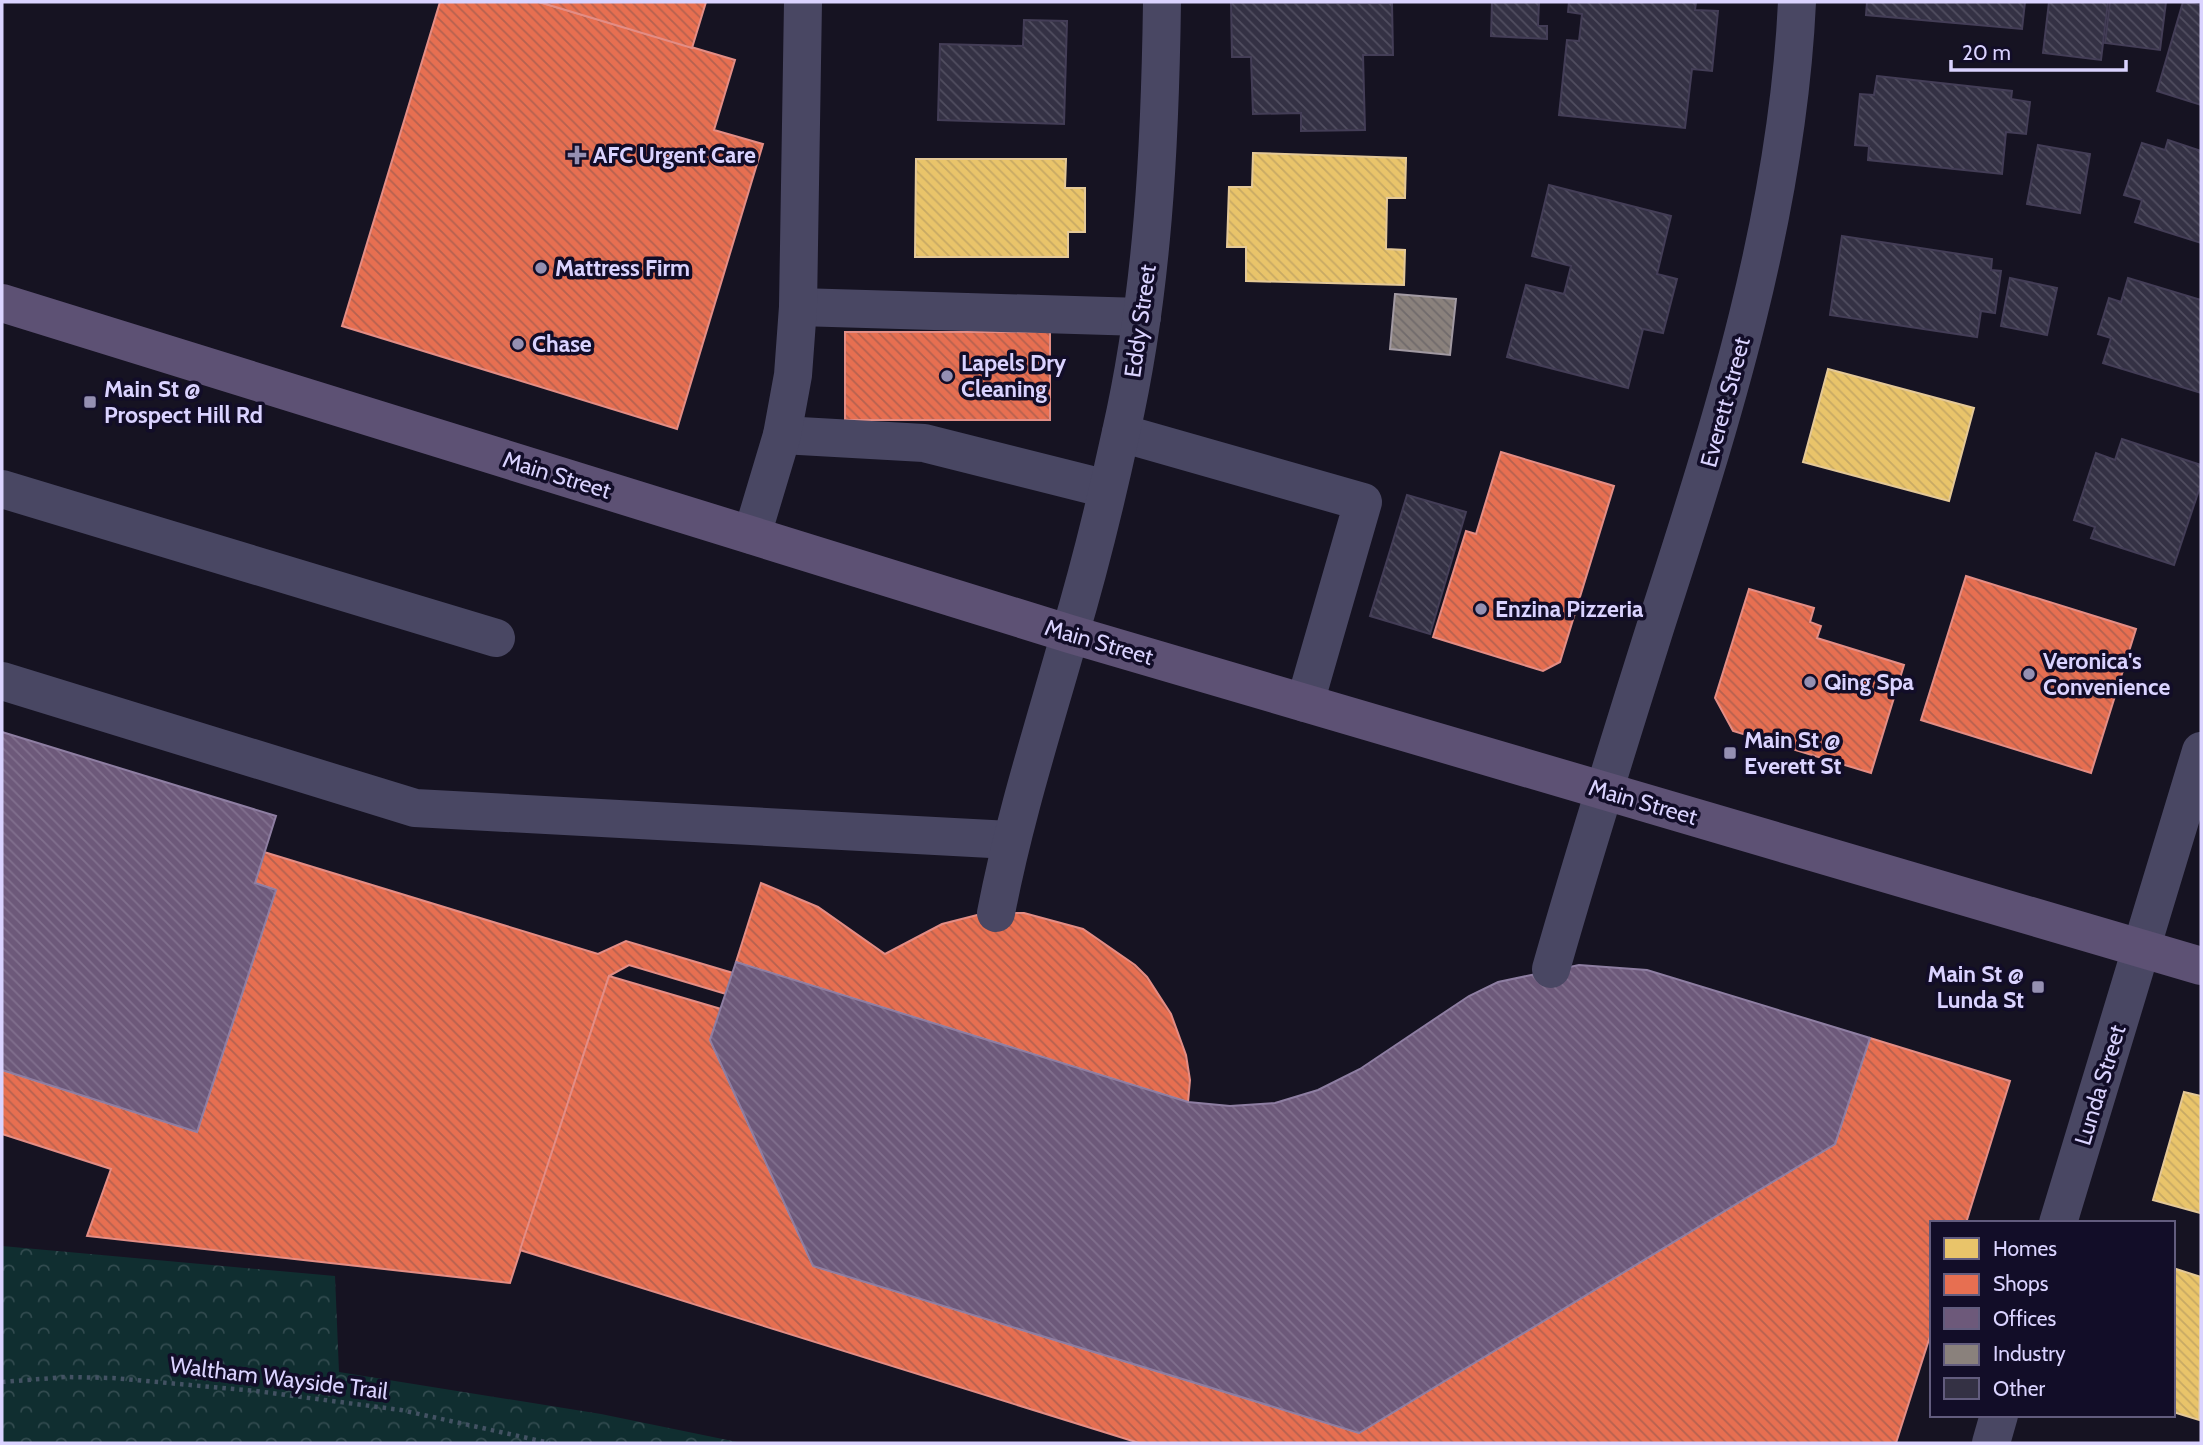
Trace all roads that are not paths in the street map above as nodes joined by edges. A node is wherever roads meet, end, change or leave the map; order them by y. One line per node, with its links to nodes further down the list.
1 (803, 2): 5 (street)
2 (1163, 2): 6 (street, Eddy Street)
3 (1797, 2): 17 (street, Everett Street)
4 (2, 303): 11 (main road, Main Street)
5 (798, 307): 6 (street); 8 (street)
6 (1142, 317): 7 (street, Eddy Street)
7 (1121, 433): 10 (street, Eddy Street); 15 (street)
8 (782, 435): 10 (street); 11 (street)
9 (2, 489): 13 (street)
10 (1107, 489): 12 (street, Eddy Street)
11 (752, 535): 12 (main road, Main Street)
12 (1070, 634): 15 (main road, Main Street); 18 (street, Eddy Street)
13 (496, 638)
14 (2, 681): 18 (street)
15 (1305, 703): 17 (main road, Main Street)
16 (2201, 751): 20 (street, Lunda Street)
17 (1604, 790): 20 (main road, Main Street); 22 (street, Everett Street)
18 (1010, 840): 19 (street, Eddy Street)
19 (996, 913)
20 (2142, 948): 21 (main road, Main Street); 23 (street, Lunda Street)
21 (2201, 966)
22 (1551, 969)
23 (2059, 1221)
24 (1998, 1417): 25 (street)
25 (1991, 1443)

